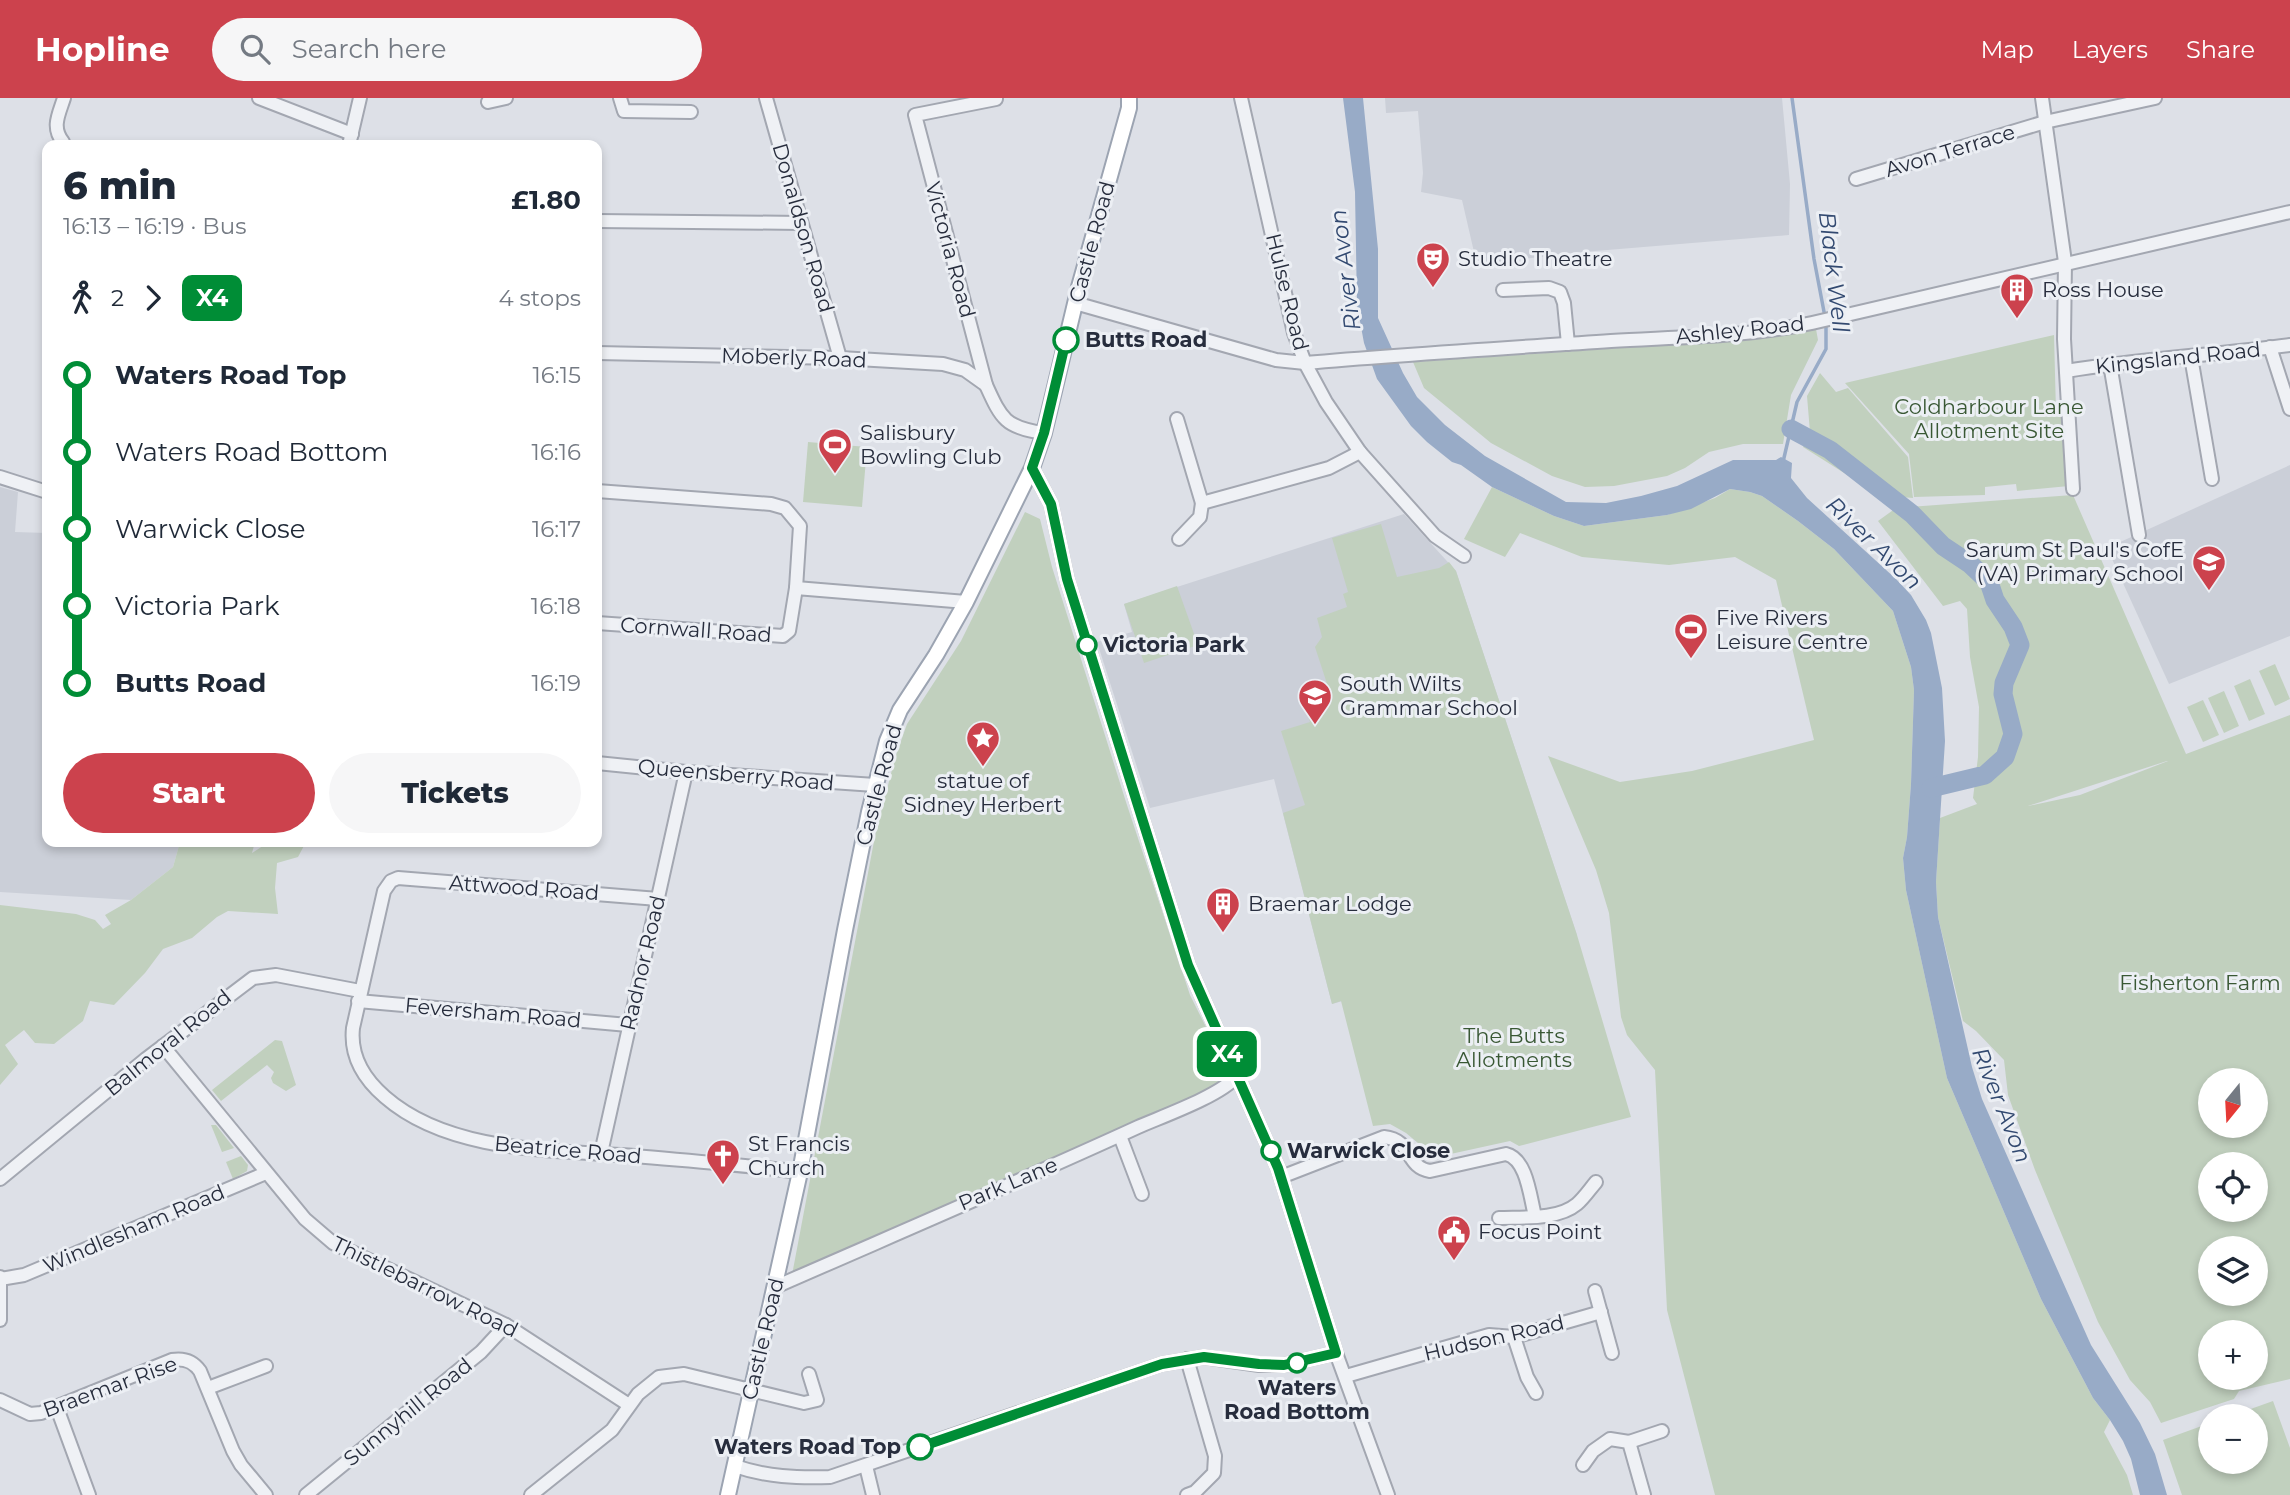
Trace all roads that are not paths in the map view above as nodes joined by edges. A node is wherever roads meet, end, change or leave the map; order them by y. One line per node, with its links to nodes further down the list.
1 (64, 98): 15 (street)
2 (259, 98): 16 (street)
3 (360, 98): 16 (street)
4 (506, 98): 12 (street)
5 (620, 98): 13 (street)
6 (766, 98): 20 (street, Donaldson Road)
7 (1241, 98): 30 (street, Hulse Road)
8 (2042, 98): 14 (street)
9 (2155, 98): 14 (street, Avon Terrace)
10 (996, 99): 33 (street, Victoria Road)
11 (1131, 101): 23 (main road, Castle Road)
12 (488, 102)
13 (691, 112)
14 (2045, 122): 17 (street, Avon Terrace); 21 (street)
15 (62, 140)
16 (351, 140)
17 (1856, 179)
18 (2290, 212): 21 (street, Ashley Road)
19 (602, 221): 20 (street)
20 (801, 223): 29 (street, Donaldson Road)
21 (2065, 262): 24 (street, Ashley Road); 32 (street)
22 (1503, 290): 24 (street)
23 (1075, 303): 30 (street); 36 (main road, Castle Road)
24 (1568, 344): 30 (street, Ashley Road)
25 (2290, 345): 26 (street, Kingsland Road)
26 (2270, 348): 28 (street, Kingsland Road); 34 (street)
27 (602, 353): 29 (street, Moberly Road)
28 (2191, 357): 31 (street, Kingsland Road); 40 (street)
29 (840, 358): 33 (street, Moberly Road)
30 (1304, 363): 37 (street, Hulse Road)
31 (2110, 364): 32 (street, Kingsland Road); 45 (street)
32 (2066, 371): 41 (street)
33 (986, 385): 36 (street, Victoria Road)
34 (2290, 409)
35 (1177, 419): 44 (street)
36 (1044, 433): 38 (main road, Castle Road)
37 (1360, 452): 44 (street); 47 (street, Hulse Road)
38 (1032, 468): 49 (main road, Castle Road); 58 (street)
39 (0, 477): 42 (street)
40 (2212, 479)
41 (2073, 489)
42 (42, 490)
43 (602, 491): 48 (street)
44 (1202, 503): 46 (street)
45 (2139, 535)
46 (1179, 539)
47 (1464, 556)
48 (796, 588): 49 (street); 50 (street, Cornwall Road)
49 (966, 602): 53 (main road, Castle Road)
50 (602, 623)
51 (602, 764): 52 (street, Queensberry Road)
52 (686, 772): 53 (street, Queensberry Road); 54 (street, Radnor Road)
53 (875, 785): 61 (main road, Castle Road)
54 (658, 899): 55 (street, Attwood Road); 56 (street, Radnor Road)
55 (359, 996): 56 (street, Feversham Road); 57 (street, Balmoral Road); 60 (street, Beatrice Road)
56 (628, 1025): 60 (street, Radnor Road)
57 (163, 1046): 62 (street, Thistlebarrow Road); 64 (street, Balmoral Road)
58 (1237, 1076): 59 (street, Park Lane); 63 (street)
59 (1119, 1136): 66 (street); 70 (street, Park Lane)
60 (601, 1153): 61 (street, Beatrice Road)
61 (800, 1172): 70 (main road, Castle Road)
62 (266, 1174): 69 (street, Windlesham Road); 75 (street, Thistlebarrow Road)
63 (1281, 1177): 67 (street); 77 (street)
64 (0, 1179)
65 (1596, 1182): 67 (street)
66 (1142, 1195)
67 (1535, 1216): 68 (street)
68 (1499, 1218)
69 (0, 1278): 71 (street)
70 (775, 1287): 84 (main road, Castle Road)
71 (0, 1288): 74 (street)
72 (1595, 1291): 73 (street)
73 (1601, 1311): 76 (street, Hudson Road); 78 (street)
74 (0, 1320)
75 (506, 1325): 87 (street, Thistlebarrow Road); 96 (street, Sunnyhill Road)
76 (1514, 1337): 82 (street, Hudson Road); 85 (street)
77 (1336, 1353): 79 (street); 82 (street)
78 (1612, 1353)
79 (1187, 1359): 93 (street); 100 (street)
80 (266, 1366): 83 (street, Braemar Rise)
81 (809, 1374): 84 (street)
82 (1346, 1376): 101 (street)
83 (208, 1388): 88 (street, Braemar Rise); 95 (street, Braemar Rise)
84 (750, 1390): 87 (street); 92 (main road, Castle Road)
85 (1536, 1393)
86 (0, 1400): 88 (street, Braemar Rise)
87 (629, 1405): 97 (street)
88 (57, 1408): 94 (street)
89 (1662, 1431): 90 (street)
90 (1629, 1442): 91 (street); 102 (street)
91 (1583, 1465)
92 (735, 1466): 93 (street); 98 (main road, Castle Road)
93 (866, 1466): 99 (street)
94 (89, 1495)
95 (266, 1495)
96 (306, 1495)
97 (531, 1495)
98 (728, 1495)
99 (873, 1495)
100 (1186, 1495)
101 (1388, 1495)
102 (1644, 1495)

